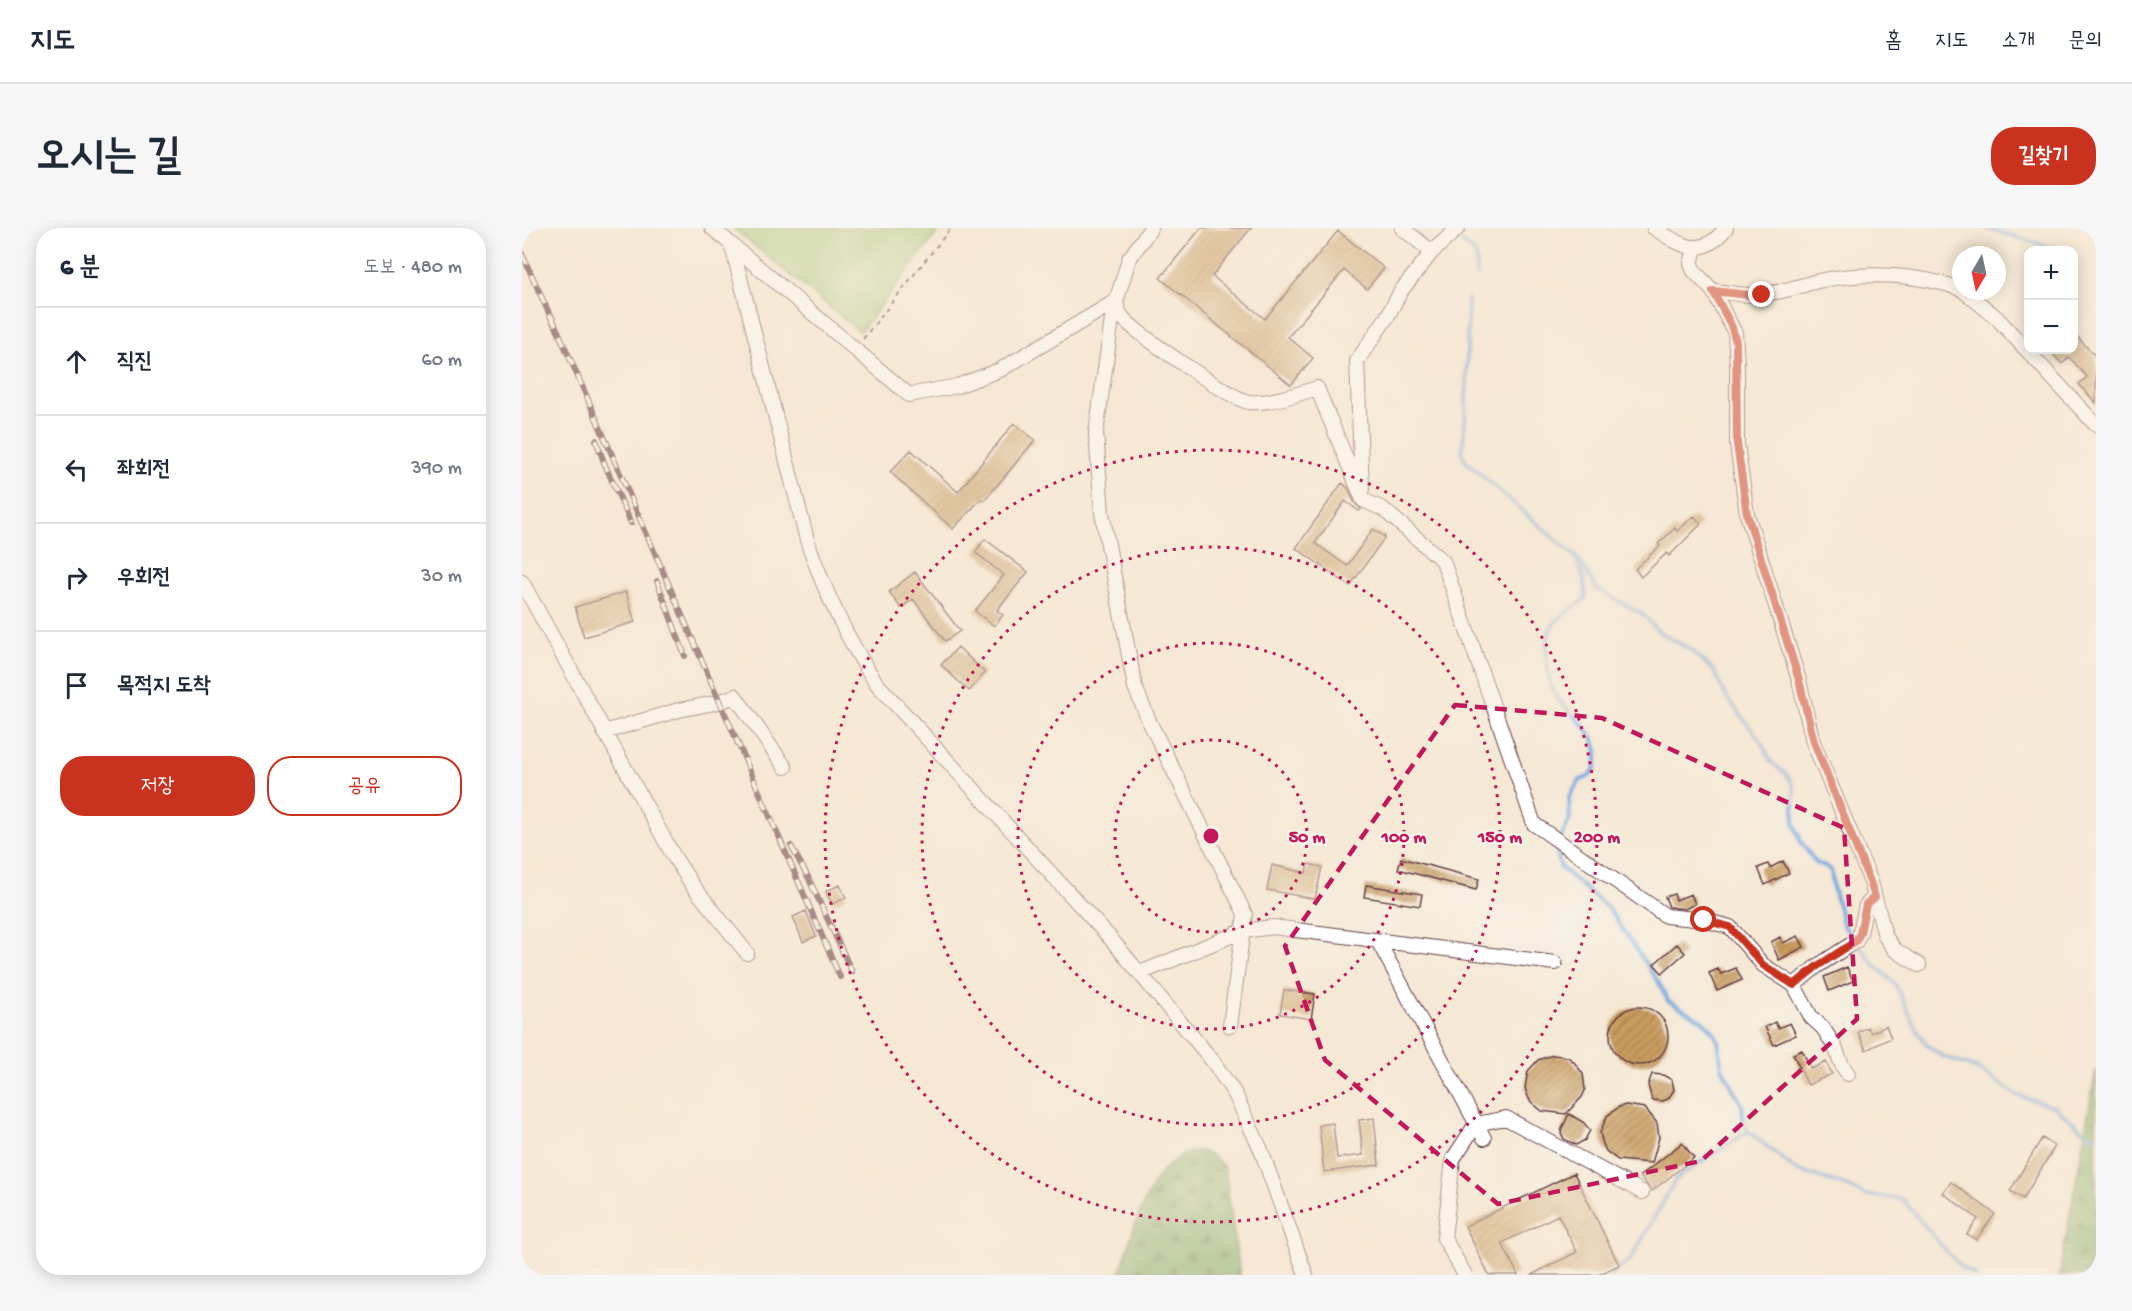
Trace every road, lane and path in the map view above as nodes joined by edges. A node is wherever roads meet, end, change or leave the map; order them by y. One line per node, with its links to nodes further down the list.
1 (712, 228): 8 (street)
2 (951, 228): 15 (path)
3 (1151, 228): 14 (street)
4 (1402, 228): 10 (street)
5 (1457, 228): 10 (street)
6 (1654, 228): 9 (street)
7 (1726, 228): 9 (street)
8 (732, 246): 15 (street); 27 (street)
9 (1695, 249): 12 (street)
10 (1432, 252): 17 (street)
11 (1952, 287): 12 (street)
12 (1713, 291): 21 (street)
13 (1975, 300): 16 (street)
14 (1116, 301): 15 (street); 17 (street); 22 (street)
15 (855, 350)
16 (2096, 425)
17 (1363, 500): 28 (street)
18 (522, 582): 19 (street)
19 (604, 732): 20 (street); 24 (street)
20 (785, 767)
21 (1875, 897): 26 (street); 28 (street)
22 (1244, 931): 23 (street); 27 (street); 29 (street)
23 (1378, 941): 25 (street); 31 (street)
24 (747, 953)
25 (1556, 963)
26 (1919, 965)
27 (1140, 973): 34 (street)
28 (1794, 985): 30 (street)
29 (1230, 1026)
30 (1848, 1074)
31 (1476, 1124): 32 (street); 33 (street); 35 (street)
32 (1484, 1138)
33 (1642, 1191)
34 (1306, 1275)
35 (1465, 1275)

